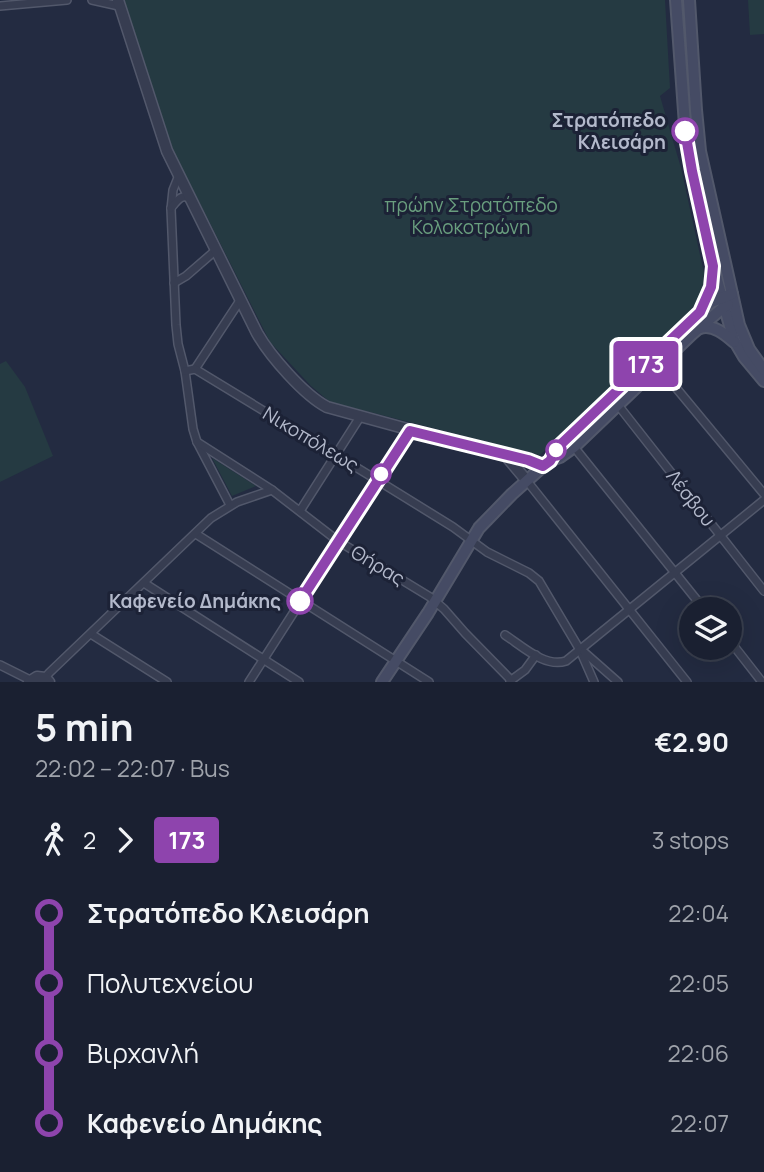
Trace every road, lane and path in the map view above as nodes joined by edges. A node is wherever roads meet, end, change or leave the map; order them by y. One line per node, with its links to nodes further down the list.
1 (67, 0): 6 (street)
2 (92, 0): 5 (street)
3 (676, 0): 11 (main road)
4 (689, 0): 14 (main road)
5 (118, 3): 7 (street)
6 (0, 6)
7 (179, 175): 8 (street); 9 (street)
8 (192, 202): 9 (street); 10 (street)
9 (171, 209): 12 (street)
10 (216, 250): 12 (street); 13 (street)
11 (713, 266): 14 (main road); 15 (main road)
12 (174, 283): 21 (street)
13 (241, 299): 19 (street); 24 (street)
14 (728, 300): 15 (main road); 16 (main road); 17 (main road); 20 (main road)
15 (700, 312): 30 (main road)
16 (697, 329): 17 (main road); 18 (main road)
17 (735, 343): 22 (main road)
18 (658, 366): 23 (main road); 34 (street)
19 (195, 369): 21 (street); 28 (street, Νικοπόλεως)
20 (764, 370)
21 (185, 371): 26 (street)
22 (764, 381)
23 (618, 405): 27 (main road); 39 (street, Λέσβου)
24 (360, 417): 25 (street); 28 (street)
25 (410, 431): 29 (street); 31 (street)
26 (197, 442): 33 (street, Θήρας); 36 (street)
27 (574, 447): 30 (main road); 42 (street)
28 (336, 454): 31 (street, Νικοπόλεως); 37 (street)
29 (506, 456): 30 (street); 32 (street)
30 (546, 463): 32 (main road)
31 (377, 480): 40 (street, Νικοπόλεως); 41 (street)
32 (527, 481): 40 (main road); 48 (street)
33 (272, 490): 36 (street); 37 (street, Θήρας)
34 (764, 494)
35 (764, 500): 39 (street)
36 (230, 505): 38 (street)
37 (300, 511): 41 (street, Θήρας)
38 (196, 534): 43 (street); 46 (street)
39 (721, 536): 42 (street); 44 (street, Λέσβου)
40 (471, 540): 47 (main road); 51 (street, Νικοπόλεως)
41 (338, 541): 46 (street); 47 (street, Θήρας)
42 (675, 574): 45 (street); 48 (street)
43 (144, 583): 49 (street); 54 (street)
44 (764, 591)
45 (694, 597)
46 (300, 601): 54 (street); 55 (street)
47 (435, 601): 55 (main road); 60 (street, Θήρας)
48 (630, 610): 51 (street); 69 (street)
49 (91, 634): 58 (street); 61 (street)
50 (505, 635): 52 (street)
51 (580, 650): 52 (street); 67 (street); 68 (street)
52 (536, 655): 57 (street)
53 (742, 656): 70 (street)
54 (263, 659): 62 (street); 63 (street)
55 (397, 660): 64 (main road); 65 (street)
56 (0, 665): 59 (street)
57 (520, 674): 60 (street); 66 (street)
58 (47, 680): 59 (street)
59 (30, 681)
60 (510, 681)
61 (167, 682)
62 (249, 682)
63 (299, 682)
64 (382, 682)
65 (429, 682)
66 (527, 682)
67 (594, 682)
68 (618, 682)
69 (687, 682)
70 (763, 682)

